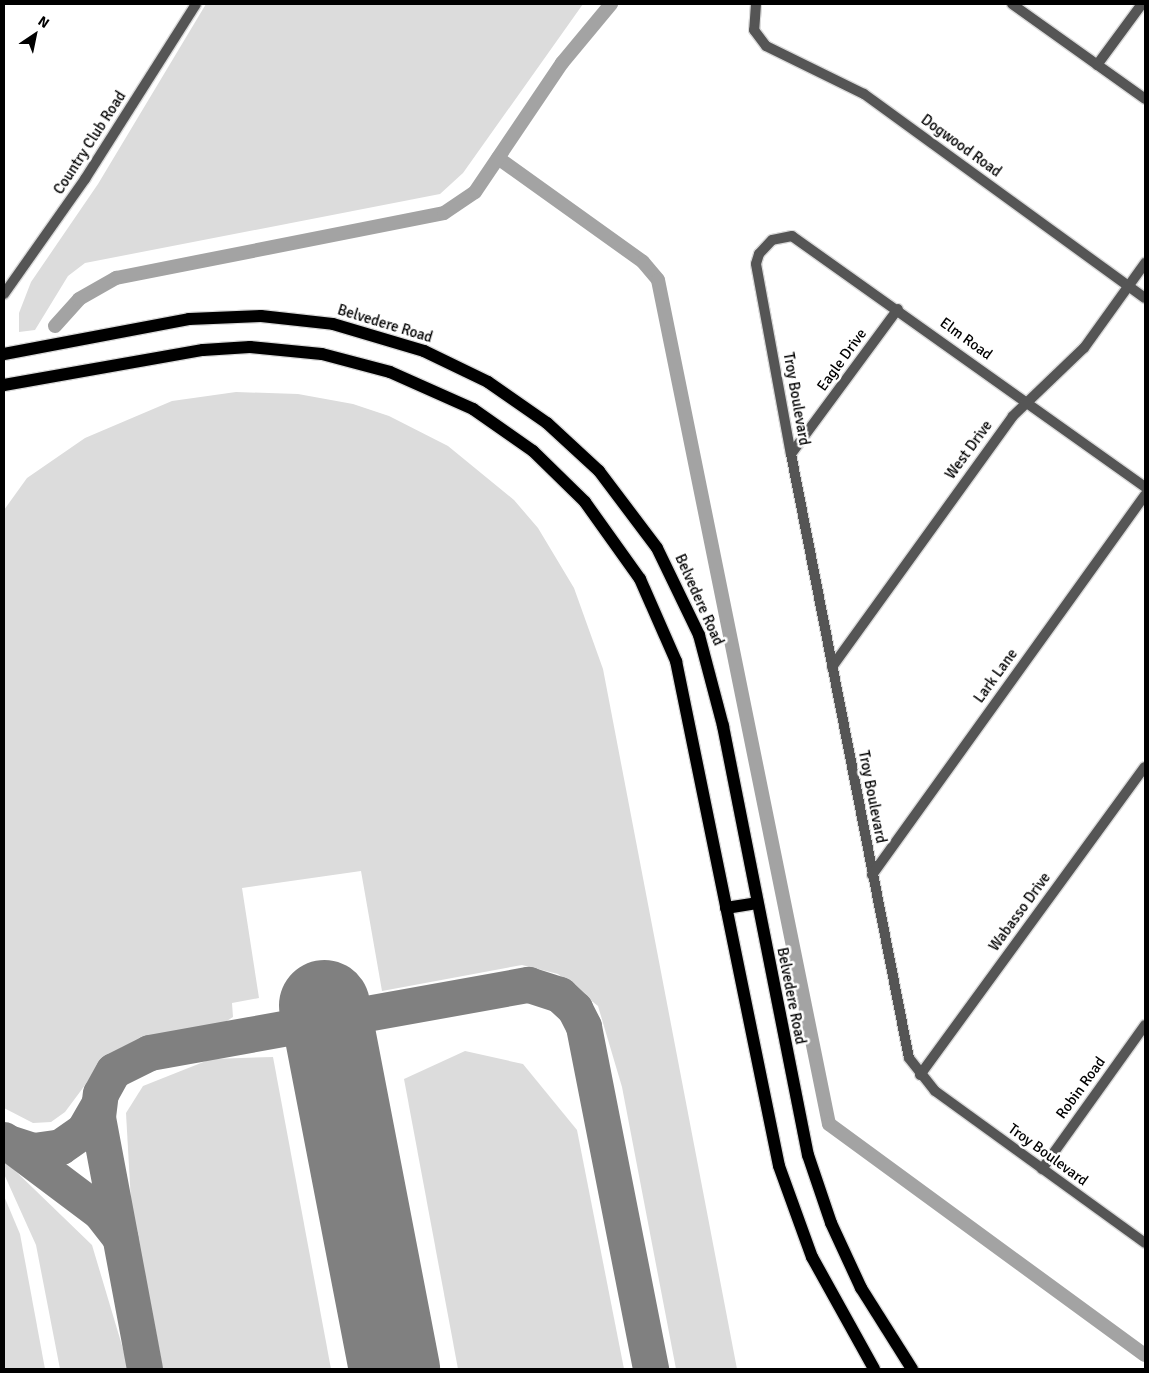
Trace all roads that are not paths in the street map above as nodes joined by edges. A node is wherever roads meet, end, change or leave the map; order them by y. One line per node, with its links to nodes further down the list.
1 (196, 4): 10 (street, Country Club Road)
2 (756, 4): 9 (street, Dogwood Road)
3 (1012, 4): 5 (street)
4 (1142, 4): 5 (street)
5 (1097, 65): 6 (street)
6 (1145, 99)
7 (765, 246): 12 (street, Elm Road); 16 (street, Troy Boulevard)
8 (1145, 263): 9 (street, West Drive)
9 (1129, 286): 11 (street, Dogwood Road); 15 (street, West Drive)
10 (4, 294)
11 (1145, 298)
12 (898, 309): 15 (street, Elm Road); 16 (street, Eagle Drive)
13 (4, 354): 22 (main road, Belvedere Road)
14 (4, 385): 23 (main road)
15 (1026, 402): 17 (street, Elm Road); 19 (street, West Drive)
16 (791, 454): 19 (street, Troy Boulevard)
17 (1145, 487)
18 (1145, 495): 21 (street, Lark Lane)
19 (832, 667): 21 (street, Troy Boulevard)
20 (1145, 766): 25 (street, Wabasso Drive)
21 (872, 875): 25 (street, Troy Boulevard)
22 (757, 903): 23 (main road); 29 (main road, Belvedere Road)
23 (726, 908): 28 (main road)
24 (1145, 1025): 26 (street, Robin Road)
25 (920, 1075): 26 (street, Troy Boulevard)
26 (1042, 1168): 27 (street, Troy Boulevard)
27 (1145, 1243)
28 (874, 1369)
29 (912, 1369)

